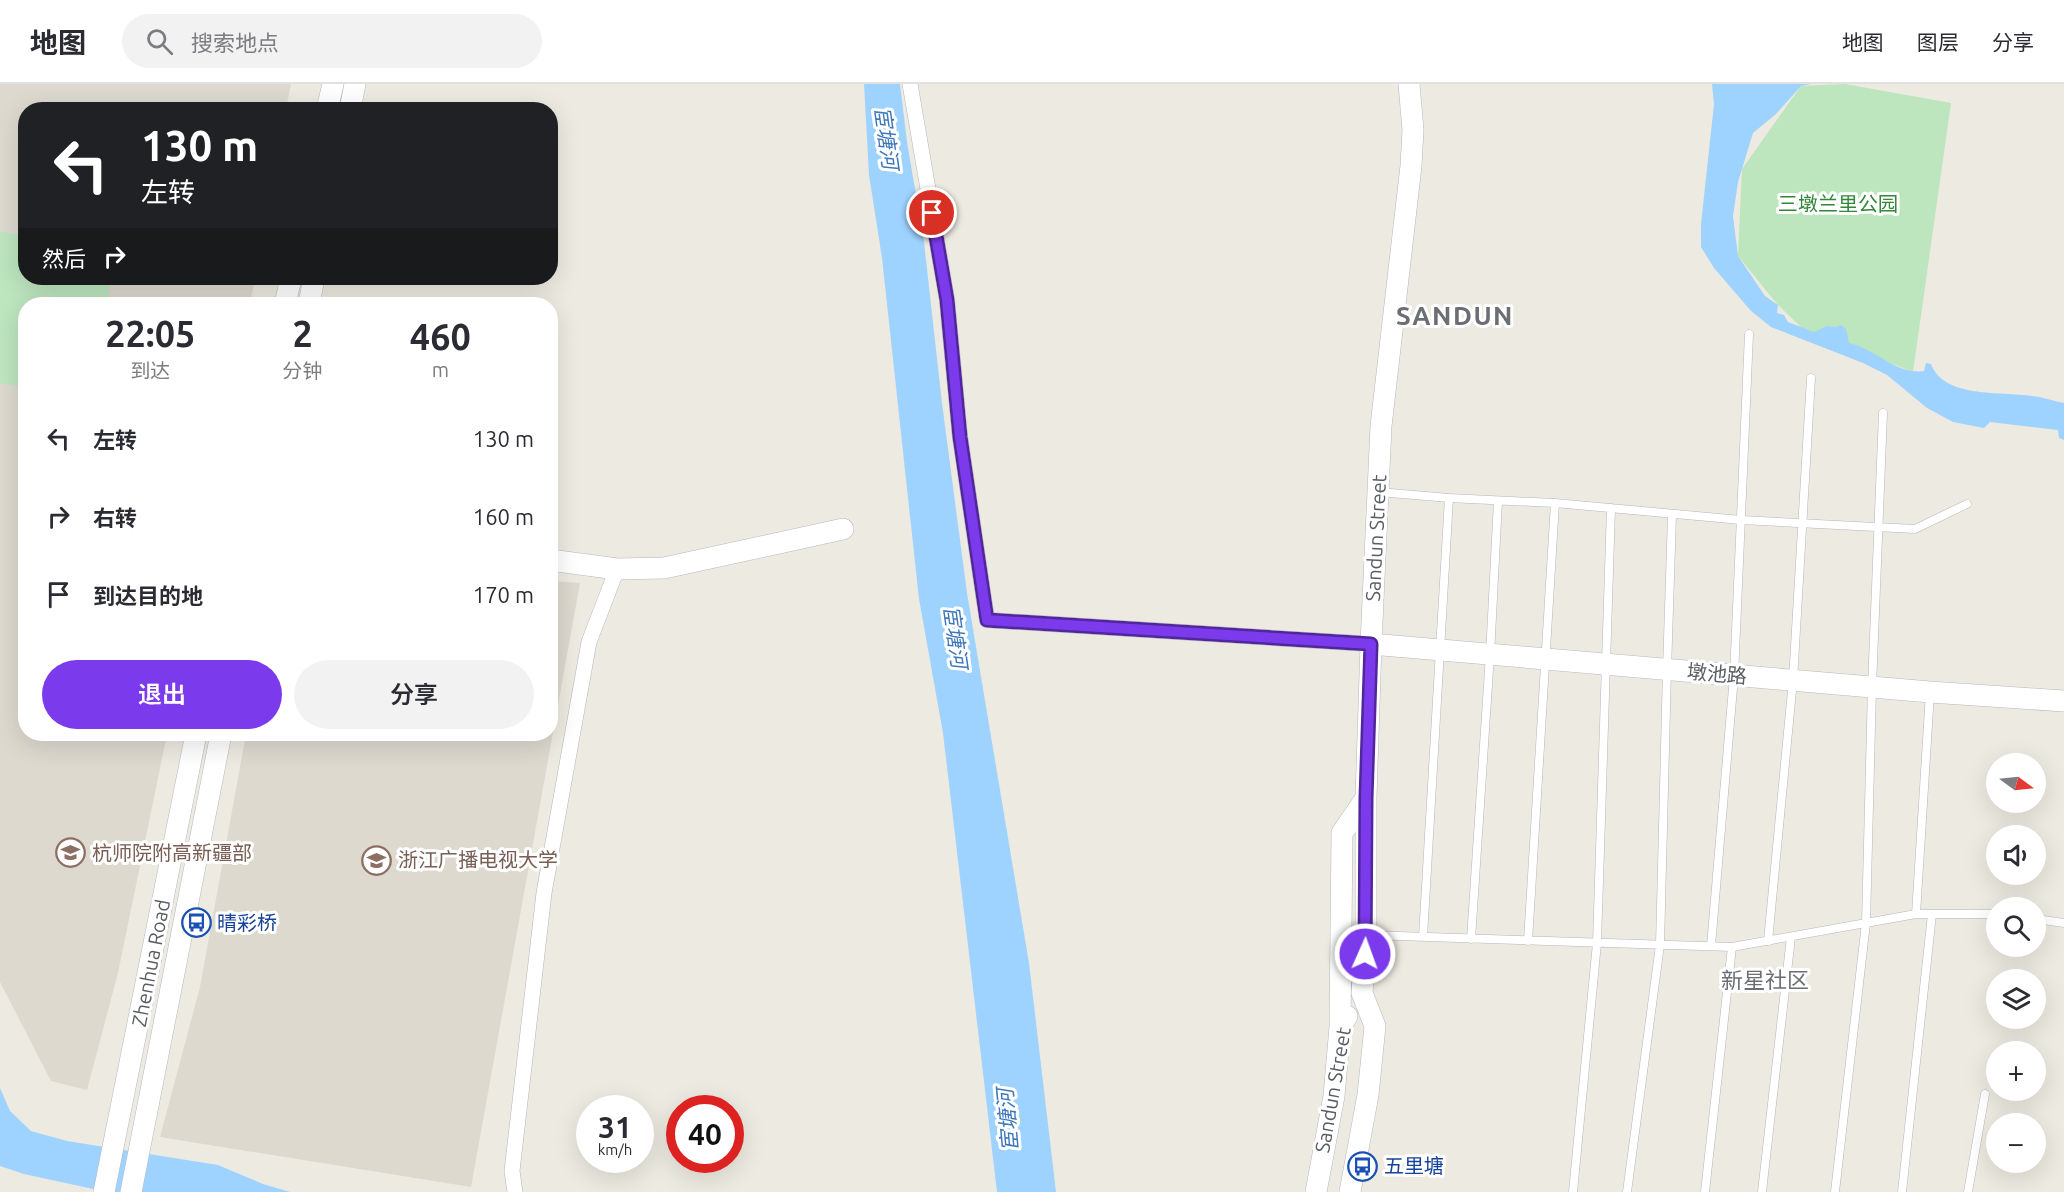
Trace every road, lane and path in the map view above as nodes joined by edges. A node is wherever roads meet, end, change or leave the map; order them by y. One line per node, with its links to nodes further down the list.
1 (333, 84): 5 (street)
2 (355, 84): 6 (street)
3 (910, 84): 23 (street)
4 (1409, 84): 10 (street, Sandun Street)
5 (329, 102)
6 (352, 102)
7 (1749, 333): 17 (lane)
8 (1811, 378): 18 (lane)
9 (1883, 413): 19 (lane)
10 (1378, 492): 11 (lane); 23 (street, Sandun Street)
11 (1449, 498): 12 (lane); 24 (lane)
12 (1498, 501): 13 (lane); 25 (lane)
13 (1556, 503): 15 (lane); 26 (lane)
14 (1967, 504): 19 (lane)
15 (1611, 508): 16 (lane); 27 (lane)
16 (1672, 515): 17 (lane); 28 (lane)
17 (1741, 520): 18 (lane); 29 (lane)
18 (1802, 524): 19 (lane); 30 (lane)
19 (1878, 528): 31 (lane)
20 (843, 529): 22 (street)
21 (558, 561): 22 (street)
22 (617, 569): 58 (street)
23 (1371, 644): 24 (street, 墩池路); 36 (street, Sandun Street)
24 (1438, 651): 25 (street, 墩池路); 45 (lane)
25 (1490, 655): 26 (street, 墩池路); 46 (lane)
26 (1545, 659): 27 (street, 墩池路); 47 (lane)
27 (1607, 665): 28 (street, 墩池路); 49 (lane)
28 (1667, 670): 29 (street, 墩池路); 50 (lane)
29 (1734, 676): 30 (street, 墩池路); 51 (lane)
30 (1793, 680): 31 (street, 墩池路); 48 (lane)
31 (1872, 687): 32 (street, 墩池路); 42 (lane)
32 (1930, 692): 33 (street, 墩池路); 37 (lane)
33 (2064, 700)
34 (195, 741): 56 (street, Zhenhua Road)
35 (220, 741): 57 (street, Zhenhua Road)
36 (1366, 798): 43 (street, Sandun Street); 54 (street)
37 (1916, 914): 38 (lane); 42 (lane)
38 (1932, 914): 39 (lane); 66 (lane)
39 (1986, 914)
40 (2046, 920): 41 (lane)
41 (2064, 922)
42 (1866, 923): 44 (lane); 65 (lane)
43 (1366, 935): 45 (lane); 53 (street, Sandun Street)
44 (1791, 936): 48 (lane); 64 (lane)
45 (1423, 938): 46 (lane)
46 (1470, 939): 47 (lane)
47 (1528, 941): 49 (lane)
48 (1768, 941): 52 (lane)
49 (1597, 943): 50 (lane); 61 (lane)
50 (1660, 945): 51 (lane); 62 (lane)
51 (1710, 946): 52 (lane)
52 (1732, 947): 63 (lane)
53 (1362, 993): 54 (street, Sandun Street); 60 (street, Sandun Street)
54 (1340, 1027): 59 (street, Sandun Street)
55 (1985, 1094): 67 (lane)
56 (104, 1192)
57 (131, 1192)
58 (515, 1192)
59 (1316, 1192)
60 (1350, 1192)
61 (1573, 1192)
62 (1627, 1192)
63 (1705, 1192)
64 (1762, 1192)
65 (1835, 1192)
66 (1902, 1192)
67 (1968, 1192)

